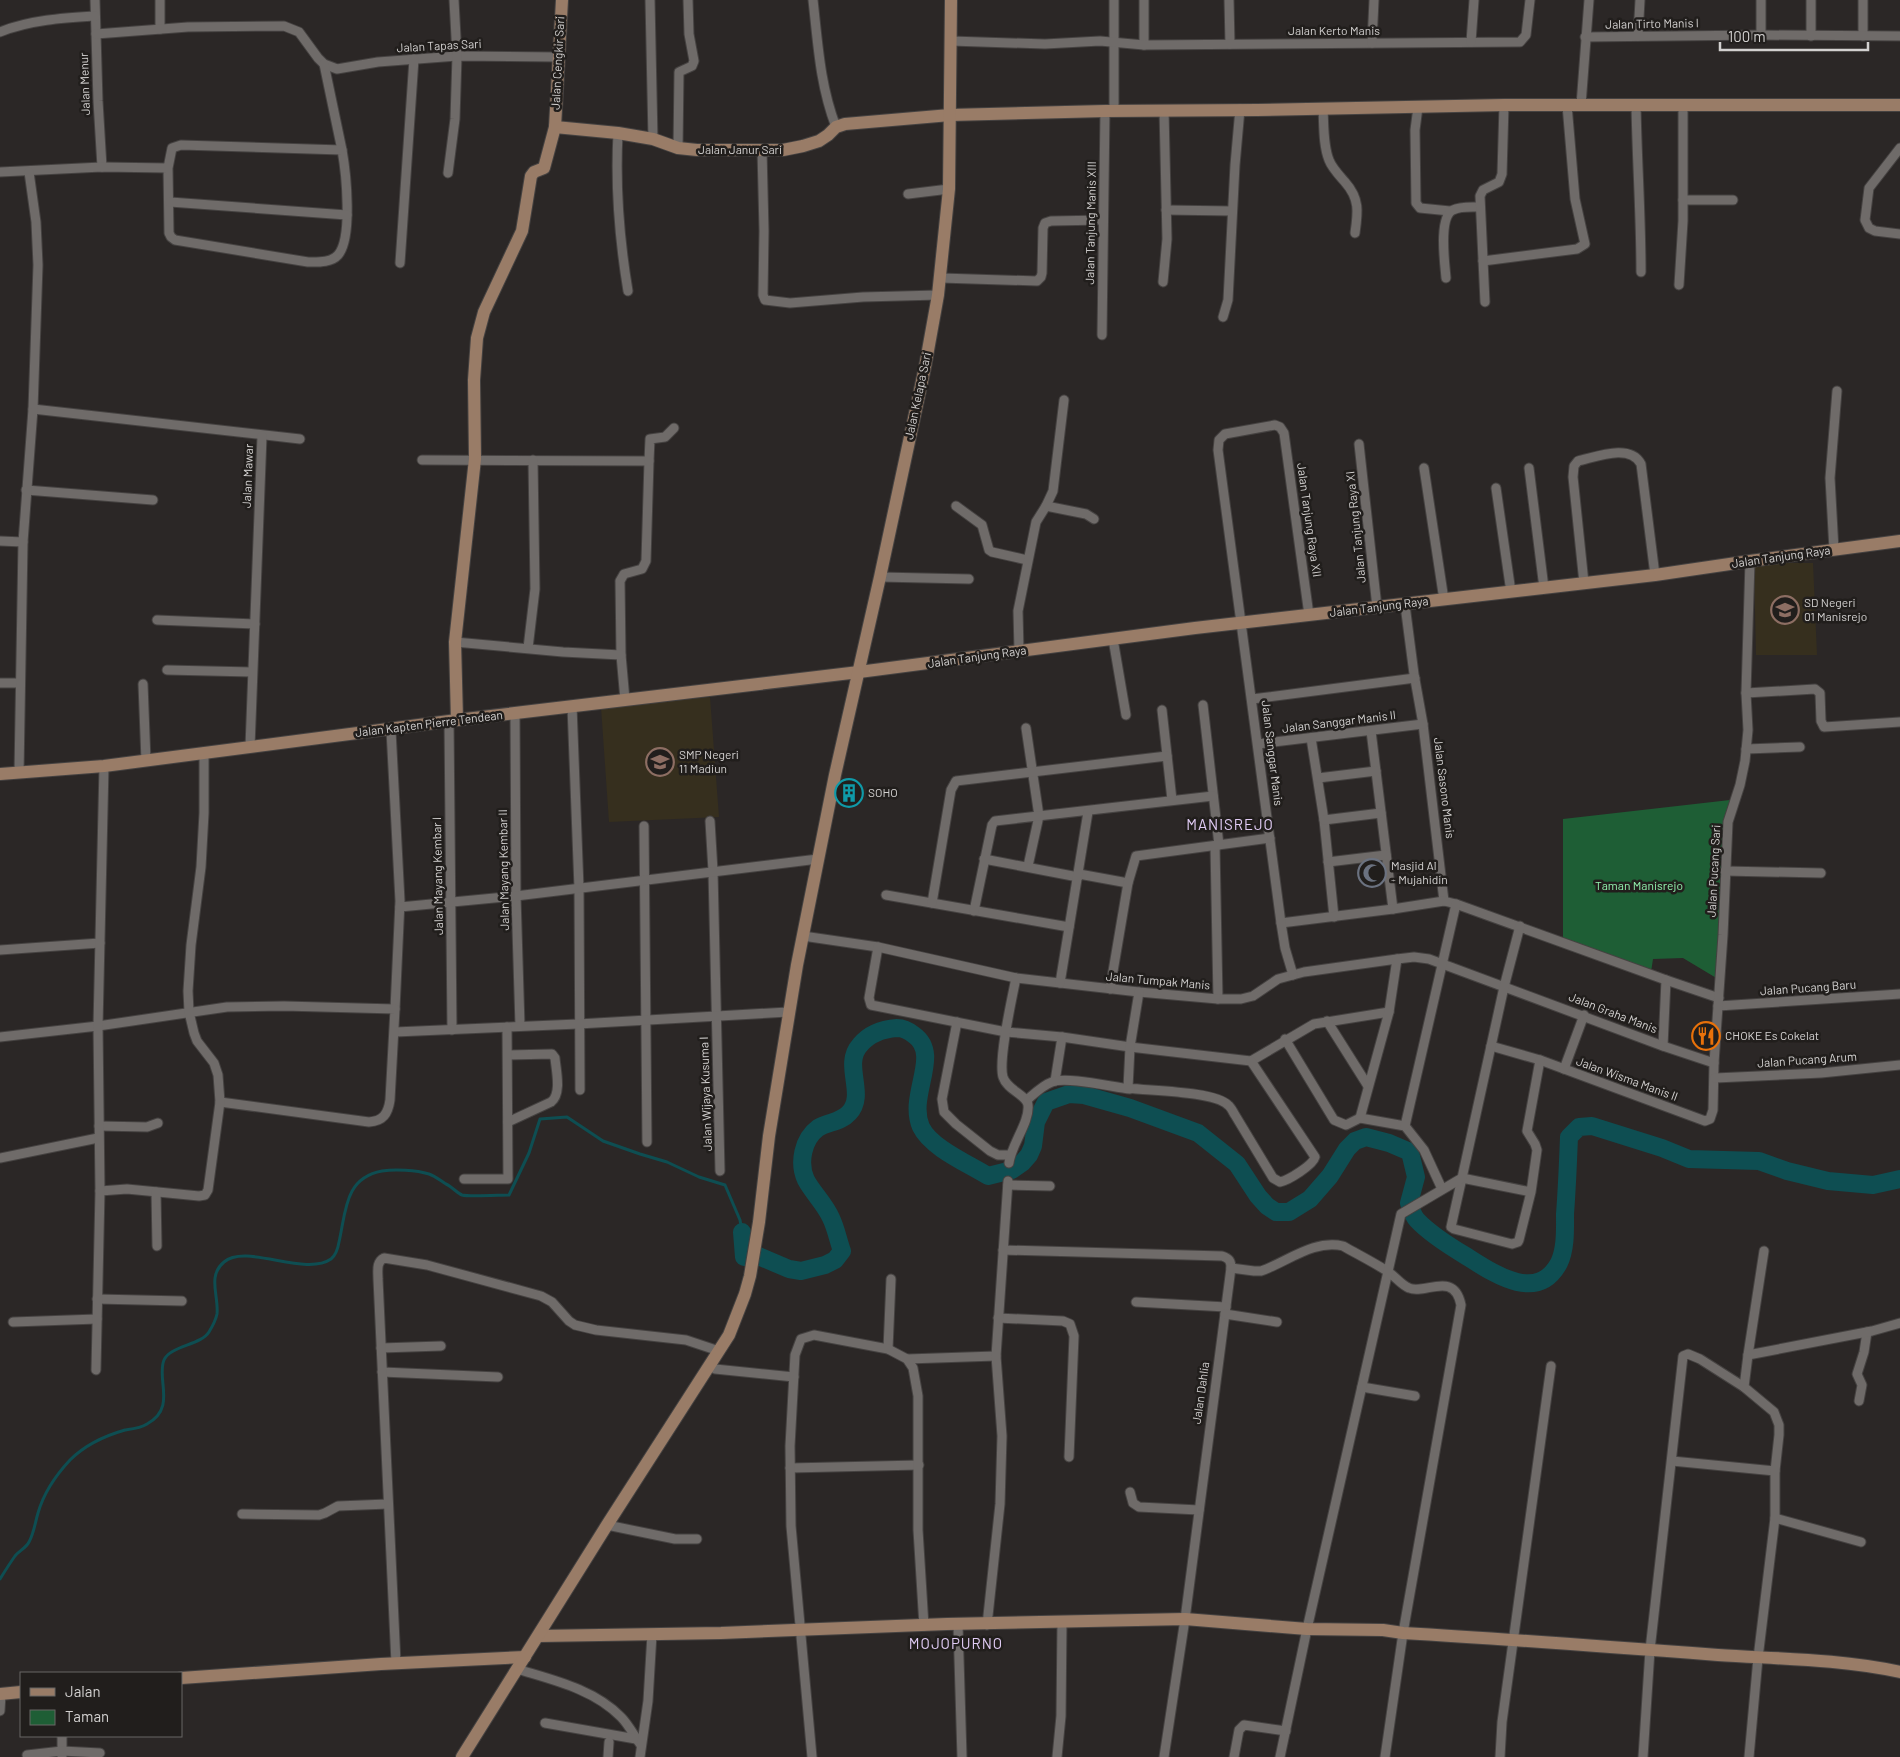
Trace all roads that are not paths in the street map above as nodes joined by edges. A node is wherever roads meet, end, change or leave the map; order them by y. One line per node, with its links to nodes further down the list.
1 (95, 0): 20 (street, Jalan Menur)
2 (160, 0): 21 (street)
3 (454, 0): 36 (street)
4 (562, 0): 37 (main road, Jalan Cengkir Sari)
5 (650, 0): 55 (street)
6 (688, 0): 56 (street)
7 (813, 0): 53 (street)
8 (951, 0): 30 (main road, Jalan Kelapa Sari)
9 (1114, 0): 31 (street, Jalan Tanjung Manis XIII)
10 (1144, 0): 35 (street)
11 (1229, 0): 34 (street)
12 (1374, 0): 33 (street)
13 (1474, 0): 32 (street)
14 (1530, 0): 32 (street, Jalan Kerto Manis)
15 (1589, 0): 29 (street)
16 (1640, 0): 25 (street)
17 (1761, 0): 24 (street)
18 (1811, 0): 26 (street)
19 (1863, 0): 27 (street)
20 (95, 16): 22 (street); 23 (street, Jalan Menur)
21 (160, 29): 23 (street); 39 (street)
22 (0, 32)
23 (96, 34): 60 (street, Jalan Menur)
24 (1761, 35): 25 (street, Jalan Tirto Manis I); 26 (street, Jalan Tirto Manis I)
25 (1638, 36): 29 (street, Jalan Tirto Manis I)
26 (1811, 36): 27 (street, Jalan Tirto Manis I)
27 (1863, 36): 28 (street, Jalan Tirto Manis I)
28 (1900, 36)
29 (1585, 37): 41 (street)
30 (951, 41): 31 (street, Jalan Kerto Manis); 51 (main road, Jalan Kelapa Sari)
31 (1113, 42): 35 (street, Jalan Kerto Manis); 50 (street, Jalan Tanjung Manis XIII)
32 (1471, 42): 33 (street, Jalan Kerto Manis)
33 (1372, 43): 34 (street, Jalan Kerto Manis)
34 (1230, 44): 35 (street, Jalan Kerto Manis)
35 (1144, 45)
36 (457, 56): 37 (street, Jalan Tapas Sari); 38 (street, Jalan Tapas Sari); 64 (street)
37 (557, 57): 52 (main road, Jalan Cengkir Sari)
38 (414, 58): 39 (street, Jalan Tapas Sari); 79 (street)
39 (324, 64): 58 (street)
40 (1504, 105): 45 (main road, Jalan Janur Sari); 46 (main road, Jalan Janur Sari); 70 (street)
41 (1581, 105): 42 (main road, Jalan Janur Sari); 45 (main road, Jalan Janur Sari)
42 (1636, 105): 43 (main road, Jalan Janur Sari); 80 (street)
43 (1683, 105): 44 (main road, Jalan Janur Sari); 67 (street)
44 (1900, 105)
45 (1567, 106): 78 (street)
46 (1418, 107): 47 (main road, Jalan Janur Sari); 73 (street)
47 (1323, 109): 49 (main road, Jalan Janur Sari); 76 (street)
48 (1164, 110): 49 (main road, Jalan Janur Sari); 50 (main road, Jalan Janur Sari); 71 (street)
49 (1240, 110): 72 (street)
50 (1110, 111): 51 (main road, Jalan Janur Sari); 75 (street, Jalan Tanjung Manis XIII)
51 (950, 115): 53 (main road, Jalan Janur Sari); 65 (main road, Jalan Kelapa Sari)
52 (555, 127): 54 (main road, Jalan Janur Sari); 98 (main road, Jalan Cengkir Sari)
53 (836, 127): 59 (main road, Jalan Janur Sari)
54 (618, 133): 55 (main road, Jalan Janur Sari); 85 (street)
55 (653, 139): 56 (main road, Jalan Janur Sari)
56 (678, 148): 59 (main road, Jalan Janur Sari)
57 (1900, 148): 77 (street)
58 (342, 150): 61 (street); 74 (street)
59 (762, 150): 86 (street)
60 (102, 167): 61 (street); 63 (street)
61 (168, 168): 69 (street)
62 (0, 172): 63 (street)
63 (29, 172): 92 (street)
64 (448, 173)
65 (949, 189): 66 (street); 81 (main road, Jalan Kelapa Sari)
66 (908, 194)
67 (1683, 200): 68 (street); 84 (street)
68 (1733, 200)
69 (170, 202): 74 (street); 74 (street)
70 (1480, 207): 73 (street); 78 (street)
71 (1166, 210): 72 (street); 83 (street)
72 (1232, 211): 88 (street)
73 (1450, 211): 82 (street)
74 (347, 215)
75 (1103, 220): 81 (street); 89 (street, Jalan Tanjung Manis XIII)
76 (1355, 233)
77 (1900, 234)
78 (1483, 261): 87 (street)
79 (400, 263)
80 (1641, 272)
81 (941, 278): 86 (main road, Jalan Kelapa Sari)
82 (1446, 278)
83 (1163, 282)
84 (1679, 285)
85 (628, 291)
86 (938, 295): 117 (main road, Jalan Kelapa Sari)
87 (1485, 302)
88 (1223, 317)
89 (1102, 335)
90 (1837, 391): 113 (street)
91 (1064, 400): 108 (street)
92 (33, 409): 95 (street, Jalan Mawar); 105 (street)
93 (674, 428): 101 (street)
94 (1282, 430): 125 (street, Jalan Tanjung Raya XII); 128 (street, Jalan Sanggar Manis)
95 (262, 436): 96 (street); 127 (street, Jalan Mawar)
96 (300, 439)
97 (1359, 444): 124 (street, Jalan Tanjung Raya XI)
98 (475, 459): 99 (street); 100 (street); 130 (main road, Jalan Cengkir Sari)
99 (422, 460)
100 (533, 460): 101 (street); 131 (street)
101 (649, 461): 133 (street)
102 (1424, 468): 122 (street)
103 (1529, 468): 120 (street)
104 (1496, 488): 121 (street)
105 (26, 490): 106 (street); 112 (street)
106 (153, 500)
107 (956, 506): 114 (street)
108 (1046, 506): 109 (street); 114 (street)
109 (1094, 519)
110 (1900, 541): 113 (main road, Jalan Tanjung Raya)
111 (0, 542): 112 (street)
112 (23, 542): 139 (street)
113 (1834, 550): 115 (main road, Jalan Tanjung Raya)
114 (1027, 560): 132 (street)
115 (1750, 561): 116 (main road, Jalan Tanjung Raya); 141 (street, Jalan Pucang Sari)
116 (1655, 575): 119 (main road, Jalan Tanjung Raya); 119 (street)
117 (880, 577): 118 (street); 136 (main road, Jalan Kelapa Sari)
118 (969, 580)
119 (1584, 583): 120 (main road, Jalan Tanjung Raya)
120 (1544, 588): 121 (main road, Jalan Tanjung Raya)
121 (1511, 592): 122 (main road, Jalan Tanjung Raya)
122 (1444, 600): 123 (main road, Jalan Tanjung Raya)
123 (1405, 605): 124 (main road, Jalan Tanjung Raya); 137 (street, Jalan Sasono Manis)
124 (1377, 607): 125 (main road, Jalan Tanjung Raya)
125 (1309, 615): 128 (main road, Jalan Tanjung Raya)
126 (157, 620): 127 (street)
127 (255, 624): 135 (street, Jalan Mawar)
128 (1242, 624): 129 (main road, Jalan Tanjung Raya); 142 (street, Jalan Sanggar Manis)
129 (1113, 640): 132 (main road, Jalan Tanjung Raya); 148 (street)
130 (455, 642): 131 (street); 149 (main road, Jalan Cengkir Sari)
131 (528, 648): 133 (street)
132 (1019, 651): 136 (main road, Jalan Tanjung Raya)
133 (621, 656): 143 (street)
134 (167, 670): 135 (street)
135 (252, 672): 157 (street, Jalan Mawar)
136 (859, 672): 143 (main road, Jalan Kapten Pierre Tendean); 180 (main road, Jalan Kelapa Sari)
137 (1415, 678): 142 (street); 151 (street, Jalan Sasono Manis)
138 (0, 683): 139 (street)
139 (20, 683): 166 (street)
140 (143, 684): 162 (street)
141 (1746, 693): 150 (street); 158 (street, Jalan Pucang Sari)
142 (1252, 699): 156 (street, Jalan Sanggar Manis)
143 (625, 700): 145 (main road, Jalan Kapten Pierre Tendean)
144 (1203, 705): 169 (street)
145 (572, 706): 147 (main road, Jalan Kapten Pierre Tendean); 190 (street)
146 (1162, 710): 161 (street)
147 (515, 713): 149 (main road, Jalan Kapten Pierre Tendean); 192 (street, Jalan Mayang Kembar II)
148 (1126, 715)
149 (453, 721): 153 (main road, Jalan Kapten Pierre Tendean); 194 (street, Jalan Mayang Kembar I)
150 (1900, 722)
151 (1423, 724): 154 (street, Jalan Sanggar Manis II); 193 (street, Jalan Sasono Manis)
152 (1026, 728): 165 (street)
153 (391, 730): 157 (main road, Jalan Kapten Pierre Tendean); 197 (street)
154 (1371, 731): 155 (street, Jalan Sanggar Manis II); 164 (street)
155 (1311, 738): 156 (street, Jalan Sanggar Manis II); 168 (street)
156 (1258, 744): 177 (street, Jalan Sanggar Manis)
157 (250, 747): 160 (main road, Jalan Kapten Pierre Tendean)
158 (1746, 748): 159 (street); 184 (street, Jalan Pucang Sari)
159 (1800, 748)
160 (204, 752): 162 (main road, Jalan Kapten Pierre Tendean); 221 (street)
161 (1167, 756): 165 (street); 170 (street)
162 (146, 760): 163 (main road, Jalan Kapten Pierre Tendean)
163 (104, 766): 166 (main road, Jalan Kapten Pierre Tendean); 205 (street)
164 (1376, 771): 168 (street); 172 (street)
165 (1033, 772): 173 (street); 195 (street)
166 (19, 773): 167 (main road, Jalan Kapten Pierre Tendean)
167 (0, 774)
168 (1318, 778): 174 (street)
169 (1214, 796): 170 (street); 178 (street)
170 (1172, 800): 171 (street)
171 (1088, 812): 173 (street); 187 (street)
172 (1381, 813): 174 (street); 179 (street)
173 (1039, 816): 181 (street); 183 (street)
174 (1324, 820): 182 (street)
175 (710, 821): 185 (street, Jalan Wijaya Kusuma I)
176 (644, 826): 188 (street)
177 (1270, 838): 178 (street); 201 (street, Jalan Sanggar Manis)
178 (1217, 845): 189 (street); 218 (street)
179 (1386, 855): 182 (street); 198 (street)
180 (818, 859): 185 (street); 204 (main road, Jalan Kelapa Sari)
181 (984, 859): 183 (street); 199 (street)
182 (1328, 862): 200 (street)
183 (1028, 866): 187 (street)
184 (1725, 871): 186 (street); 219 (street, Jalan Pucang Sari)
185 (713, 872): 188 (street); 224 (street, Jalan Wijaya Kusuma I)
186 (1821, 874)
187 (1078, 876): 189 (street); 203 (street)
188 (644, 879): 190 (street); 226 (street)
189 (1128, 883): 215 (street)
190 (579, 888): 192 (street); 229 (street)
191 (886, 895): 195 (street)
192 (516, 896): 194 (street); 232 (street, Jalan Mayang Kembar II)
193 (1444, 900): 196 (street); 198 (street)
194 (451, 902): 197 (street); 233 (street, Jalan Mayang Kembar I)
195 (932, 904): 199 (street)
196 (1456, 904): 202 (street); 209 (street)
197 (400, 907): 220 (street)
198 (1393, 909): 200 (street)
199 (974, 911): 203 (street)
200 (1334, 917): 201 (street)
201 (1281, 923): 210 (street, Jalan Sanggar Manis)
202 (1520, 926): 212 (street); 214 (street)
203 (1069, 927): 213 (street)
204 (803, 936): 206 (street, Jalan Tumpak Manis); 222 (main road, Jalan Kelapa Sari)
205 (100, 943): 207 (street); 230 (street)
206 (878, 948): 211 (street, Jalan Tumpak Manis); 228 (street)
207 (0, 950)
208 (1397, 959): 209 (street, Jalan Tumpak Manis); 210 (street, Jalan Tumpak Manis); 223 (street)
209 (1442, 962): 214 (street, Jalan Tumpak Manis); 260 (street)
210 (1293, 975): 218 (street, Jalan Tumpak Manis)
211 (1016, 978): 213 (street, Jalan Tumpak Manis); 235 (street)
212 (1666, 980): 219 (street); 240 (street)
213 (1060, 983): 215 (street, Jalan Tumpak Manis)
214 (1504, 987): 225 (street, Jalan Graha Manis); 239 (street)
215 (1110, 989): 216 (street, Jalan Tumpak Manis)
216 (1140, 992): 218 (street, Jalan Tumpak Manis); 241 (street)
217 (1900, 994): 219 (street, Jalan Pucang Baru)
218 (1218, 999)
219 (1718, 1002): 245 (street, Jalan Pucang Sari)
220 (395, 1009): 221 (street); 234 (street)
221 (189, 1012): 230 (street); 254 (street)
222 (788, 1012): 224 (street); 291 (main road, Jalan Kelapa Sari)
223 (1390, 1012): 227 (street); 250 (street)
224 (716, 1015): 226 (street); 264 (street, Jalan Wijaya Kusuma I)
225 (1584, 1015): 240 (street, Jalan Graha Manis); 247 (street)
226 (647, 1020): 229 (street); 262 (street)
227 (1327, 1021): 238 (street); 250 (street)
228 (957, 1022): 235 (street); 253 (street)
229 (578, 1024): 232 (street); 252 (street)
230 (98, 1026): 237 (street); 259 (street)
231 (507, 1026): 232 (street); 233 (street); 242 (street)
232 (520, 1026)
233 (452, 1030): 234 (street)
234 (395, 1032): 254 (street)
235 (1006, 1032): 236 (street); 253 (street)
236 (1062, 1037): 241 (street); 249 (street)
237 (0, 1038)
238 (1285, 1039): 244 (street); 255 (street)
239 (1491, 1046): 243 (street, Jalan Wisma Manis II); 265 (street)
240 (1663, 1046): 245 (street, Jalan Graha Manis)
241 (1130, 1047): 244 (street); 251 (street)
242 (508, 1055): 257 (street); 257 (street)
243 (1540, 1060): 247 (street, Jalan Wisma Manis II); 271 (street)
244 (1251, 1061): 251 (street)
245 (1714, 1063): 248 (street, Jalan Pucang Sari)
246 (1900, 1065): 248 (street, Jalan Pucang Arum)
247 (1564, 1069): 256 (street, Jalan Wisma Manis II)
248 (1715, 1078): 256 (street, Jalan Pucang Sari)
249 (1055, 1081): 251 (street); 253 (street)
250 (1368, 1086): 255 (street)
251 (1130, 1089)
252 (580, 1090)
253 (1027, 1100)
254 (220, 1102): 270 (street)
255 (1360, 1118): 260 (street)
256 (1705, 1121)
257 (508, 1122): 266 (street)
258 (158, 1123): 259 (street)
259 (99, 1126): 261 (street)
260 (1405, 1126): 268 (street)
261 (98, 1138): 263 (street); 269 (street)
262 (647, 1142)
263 (0, 1158)
264 (720, 1171)
265 (1462, 1178): 268 (street); 271 (street); 271 (street)
266 (464, 1179)
267 (1050, 1186): 273 (street)
268 (1442, 1189): 276 (street)
269 (100, 1191): 270 (street); 278 (street)
270 (156, 1192): 272 (street)
271 (1531, 1192)
272 (157, 1246)
273 (1002, 1250): 275 (street); 282 (street)
274 (1764, 1251): 292 (street)
275 (1231, 1268): 276 (street); 281 (street, Jalan Dahlia)
276 (1389, 1272): 301 (street); 325 (street)
277 (891, 1279): 290 (street)
278 (97, 1299): 279 (street); 283 (street)
279 (182, 1301)
280 (1136, 1302): 281 (street)
281 (1225, 1310): 285 (street); 312 (street, Jalan Dahlia)
282 (998, 1318): 293 (street); 305 (street)
283 (97, 1319): 284 (street); 297 (street)
284 (13, 1322)
285 (1277, 1322)
286 (1900, 1324): 287 (street)
287 (1867, 1332): 292 (street); 304 (street)
288 (440, 1346): 289 (street)
289 (381, 1348): 291 (street); 298 (street)
290 (888, 1349): 294 (street); 300 (street)
291 (719, 1351): 315 (main road, Jalan Kelapa Sari)
292 (1748, 1355): 302 (street)
293 (996, 1356): 294 (street); 321 (street)
294 (907, 1359): 307 (street)
295 (1551, 1366): 328 (street)
296 (716, 1369): 300 (street)
297 (96, 1370)
298 (382, 1372): 299 (street); 311 (street)
299 (498, 1377)
300 (794, 1378): 308 (street)
301 (1362, 1387): 303 (street); 323 (street)
302 (1744, 1387): 306 (street); 309 (street)
303 (1415, 1396)
304 (1859, 1401)
305 (1069, 1457)
306 (1672, 1462): 309 (street); 329 (street)
307 (918, 1465): 308 (street); 322 (street)
308 (790, 1468): 324 (street)
309 (1775, 1470): 314 (street)
310 (1130, 1492): 312 (street)
311 (388, 1504): 313 (street); 332 (street)
312 (1199, 1510): 318 (street, Jalan Dahlia)
313 (242, 1514)
314 (1775, 1518): 317 (street); 331 (street)
315 (607, 1525): 316 (street); 327 (main road, Jalan Kelapa Sari)
316 (698, 1539)
317 (1861, 1542)
318 (1185, 1619): 319 (main road); 323 (main road); 353 (street, Jalan Dahlia)
319 (1062, 1622): 321 (main road); 352 (street)
320 (958, 1625): 321 (main road); 322 (main road); 351 (street)
321 (987, 1625)
322 (924, 1626): 324 (main road)
323 (1307, 1629): 325 (main road); 340 (street)
324 (801, 1631): 326 (main road); 350 (street)
325 (1403, 1633): 328 (main road); 356 (street)
326 (652, 1634): 327 (main road); 343 (street)
327 (539, 1636): 330 (main road, Jalan Kelapa Sari)
328 (1514, 1640): 329 (main road); 357 (street)
329 (1650, 1650): 331 (main road); 358 (street)
330 (524, 1657): 332 (main road); 333 (main road, Jalan Kelapa Sari)
331 (1758, 1658): 334 (main road); 359 (street)
332 (396, 1663): 335 (main road)
333 (517, 1669): 343 (street); 347 (main road, Jalan Kelapa Sari)
334 (1900, 1672)
335 (182, 1678)
336 (20, 1692): 337 (main road)
337 (1, 1694): 338 (street)
338 (0, 1711)
339 (545, 1723): 343 (street)
340 (1286, 1731): 354 (street); 355 (street)
341 (62, 1737): 345 (street)
342 (609, 1742): 348 (street)
343 (639, 1742): 349 (street)
344 (100, 1753): 345 (street)
345 (62, 1754): 346 (street)
346 (27, 1755)
347 (462, 1757)
348 (608, 1757)
349 (640, 1757)
350 (812, 1757)
351 (962, 1757)
352 (1057, 1757)
353 (1164, 1757)
354 (1234, 1757)
355 (1280, 1757)
356 (1385, 1757)
357 (1500, 1757)
358 (1643, 1757)
359 (1749, 1757)

